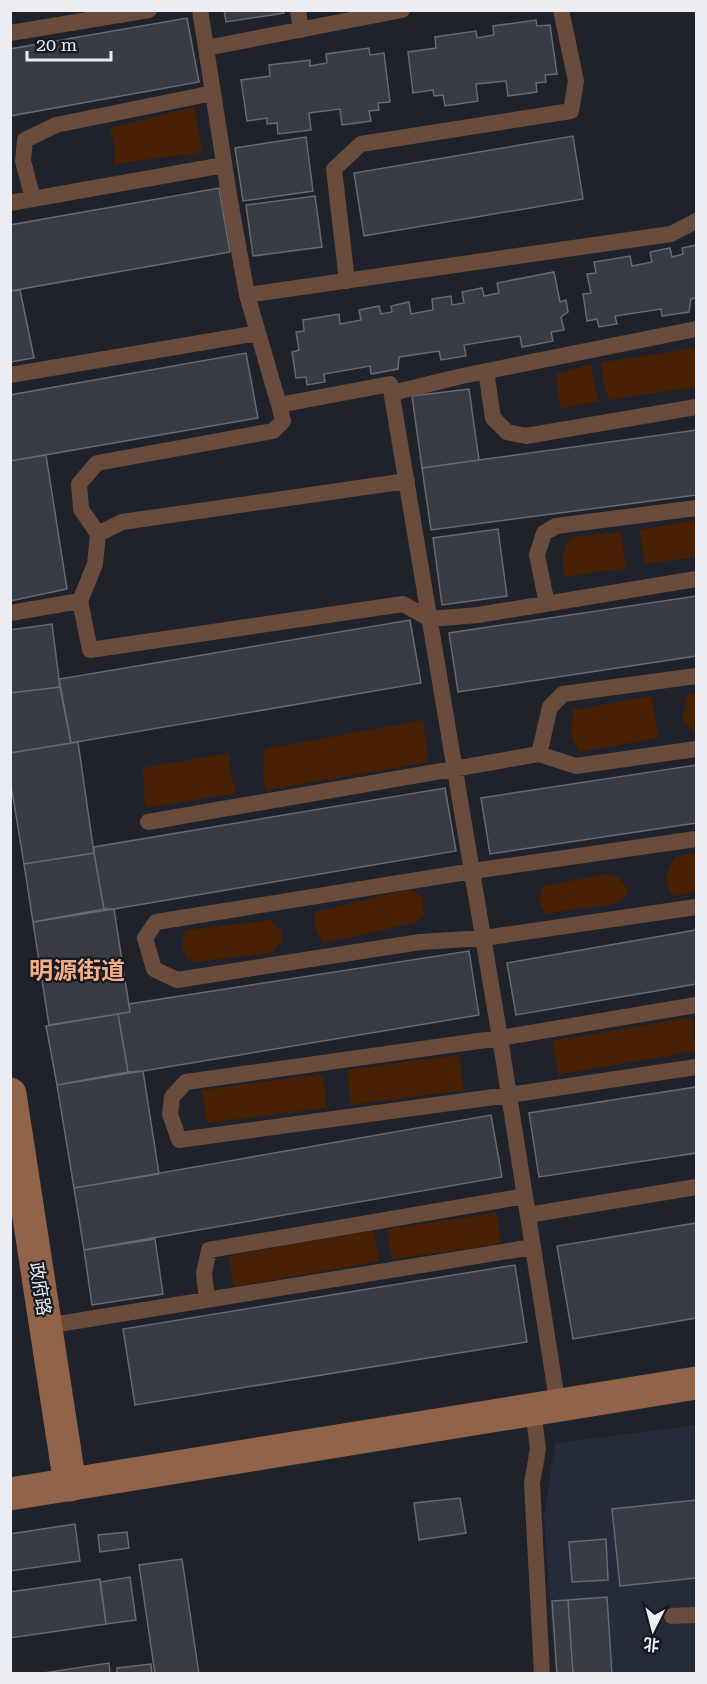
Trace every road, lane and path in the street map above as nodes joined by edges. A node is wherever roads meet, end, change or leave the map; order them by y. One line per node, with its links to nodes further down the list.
1 (149, 10): 7 (lane)
2 (200, 10): 8 (lane)
3 (298, 10): 6 (lane)
4 (402, 10): 6 (lane)
5 (561, 10): 14 (lane)
6 (301, 30): 8 (lane)
7 (10, 33)
8 (206, 48): 9 (lane)
9 (213, 93): 10 (lane); 11 (lane)
10 (224, 165): 11 (lane); 15 (lane)
11 (33, 199): 12 (lane)
12 (10, 203)
13 (696, 221): 14 (lane)
14 (347, 281): 15 (lane)
15 (247, 295): 17 (lane)
16 (696, 328): 18 (lane)
17 (258, 333): 19 (lane); 21 (lane)
18 (486, 371): 20 (lane); 22 (lane)
19 (10, 375)
20 (392, 393): 21 (lane); 23 (lane)
21 (279, 405): 25 (lane)
22 (696, 407)
23 (407, 481): 25 (lane); 30 (lane)
24 (696, 508): 28 (lane)
25 (98, 534): 27 (lane)
26 (696, 579): 28 (lane)
27 (80, 601): 29 (lane); 30 (lane)
28 (547, 604): 30 (lane)
29 (10, 613)
30 (430, 619): 34 (lane)
31 (696, 676): 33 (lane)
32 (696, 749): 33 (lane)
33 (539, 754): 34 (lane)
34 (456, 768): 35 (lane); 37 (lane)
35 (148, 822)
36 (696, 839): 37 (lane)
37 (473, 872): 39 (lane); 39 (lane)
38 (696, 907): 39 (lane)
39 (484, 938): 41 (lane)
40 (696, 1005): 41 (lane)
41 (501, 1038): 44 (lane); 44 (lane)
42 (696, 1067): 44 (lane)
43 (10, 1094): 50 (street, 政府路)
44 (509, 1095): 46 (lane)
45 (696, 1187): 47 (lane)
46 (525, 1196): 47 (lane); 49 (lane)
47 (528, 1215): 48 (lane)
48 (533, 1247): 49 (lane); 52 (lane)
49 (207, 1300): 50 (lane)
50 (46, 1326): 53 (street, 政府路)
51 (696, 1383): 52 (street)
52 (546, 1408): 53 (street); 57 (lane)
53 (70, 1485): 54 (street)
54 (10, 1494)
55 (696, 1615): 56 (lane)
56 (672, 1616)
57 (542, 1674)

